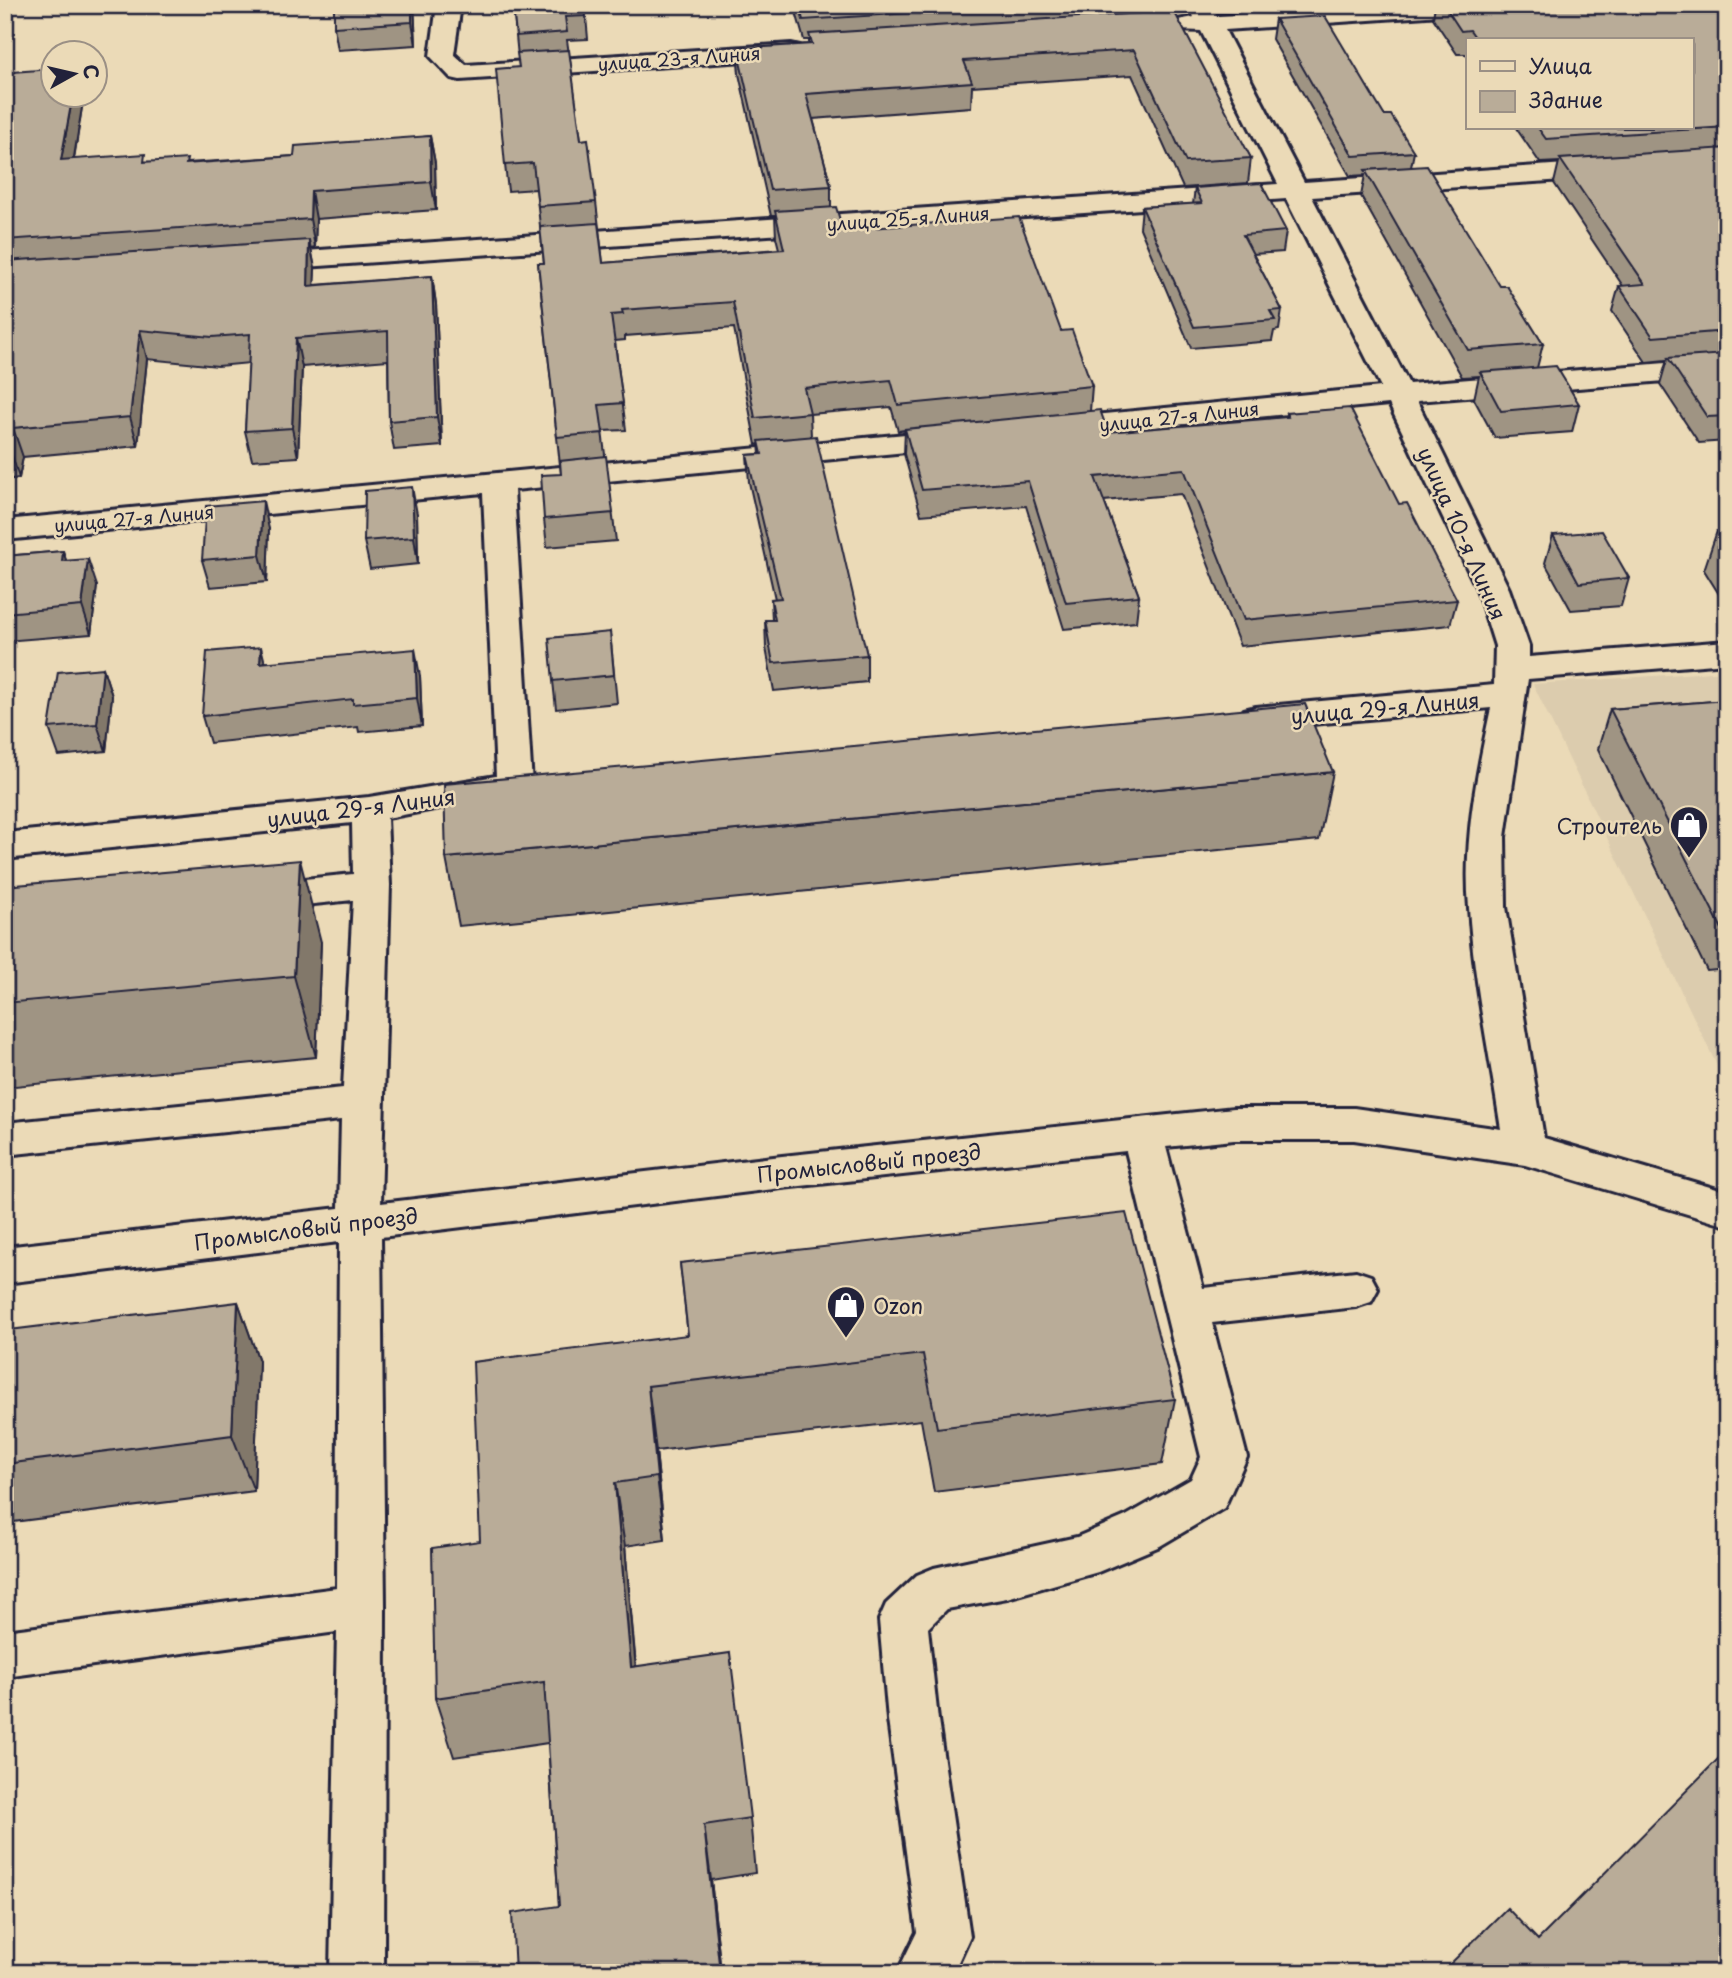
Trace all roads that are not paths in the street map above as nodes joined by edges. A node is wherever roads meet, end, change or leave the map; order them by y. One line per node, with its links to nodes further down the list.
1 (449, 5): 5 (street, улица 23-я Линия)
2 (1484, 5): 3 (street)
3 (1205, 14): 4 (street); 7 (street, улица 10-я Линия)
4 (1168, 26)
5 (821, 49)
6 (1630, 168): 7 (street, улица 25-я Линия)
7 (1298, 191): 8 (street, улица 25-я Линия); 10 (street, улица 10-я Линия)
8 (242, 263)
9 (1727, 367): 10 (street, улица 27-я Линия)
10 (1399, 394): 11 (street, улица 27-я Линия); 16 (street, улица 10-я Линия)
11 (1025, 431)
12 (983, 435): 13 (street, улица 27-я Линия)
13 (498, 483): 14 (street, улица 27-я Линия); 18 (street, улица 29-я Линия)
14 (5, 530)
15 (1727, 652): 16 (street, улица 29-я Линия)
16 (1512, 682): 17 (street, улица 29-я Линия); 25 (street, улица 10-я Линия)
17 (1228, 721)
18 (369, 809): 19 (street, улица 29-я Линия); 20 (street)
19 (5, 846)
20 (372, 886): 21 (street); 22 (street)
21 (223, 901)
22 (362, 1102): 24 (street); 27 (street)
23 (1142, 1132): 25 (street, Промысловый проезд); 27 (street, Промысловый проезд); 30 (street)
24 (5, 1139)
25 (1525, 1149): 26 (street, Промысловый проезд)
26 (1727, 1209)
27 (362, 1221): 28 (street, Промысловый проезд); 31 (street)
28 (5, 1265)
29 (1356, 1289): 30 (street)
30 (1188, 1308): 34 (street)
31 (361, 1607): 32 (street); 33 (street)
32 (5, 1654)
33 (358, 1973)
34 (924, 1973)

